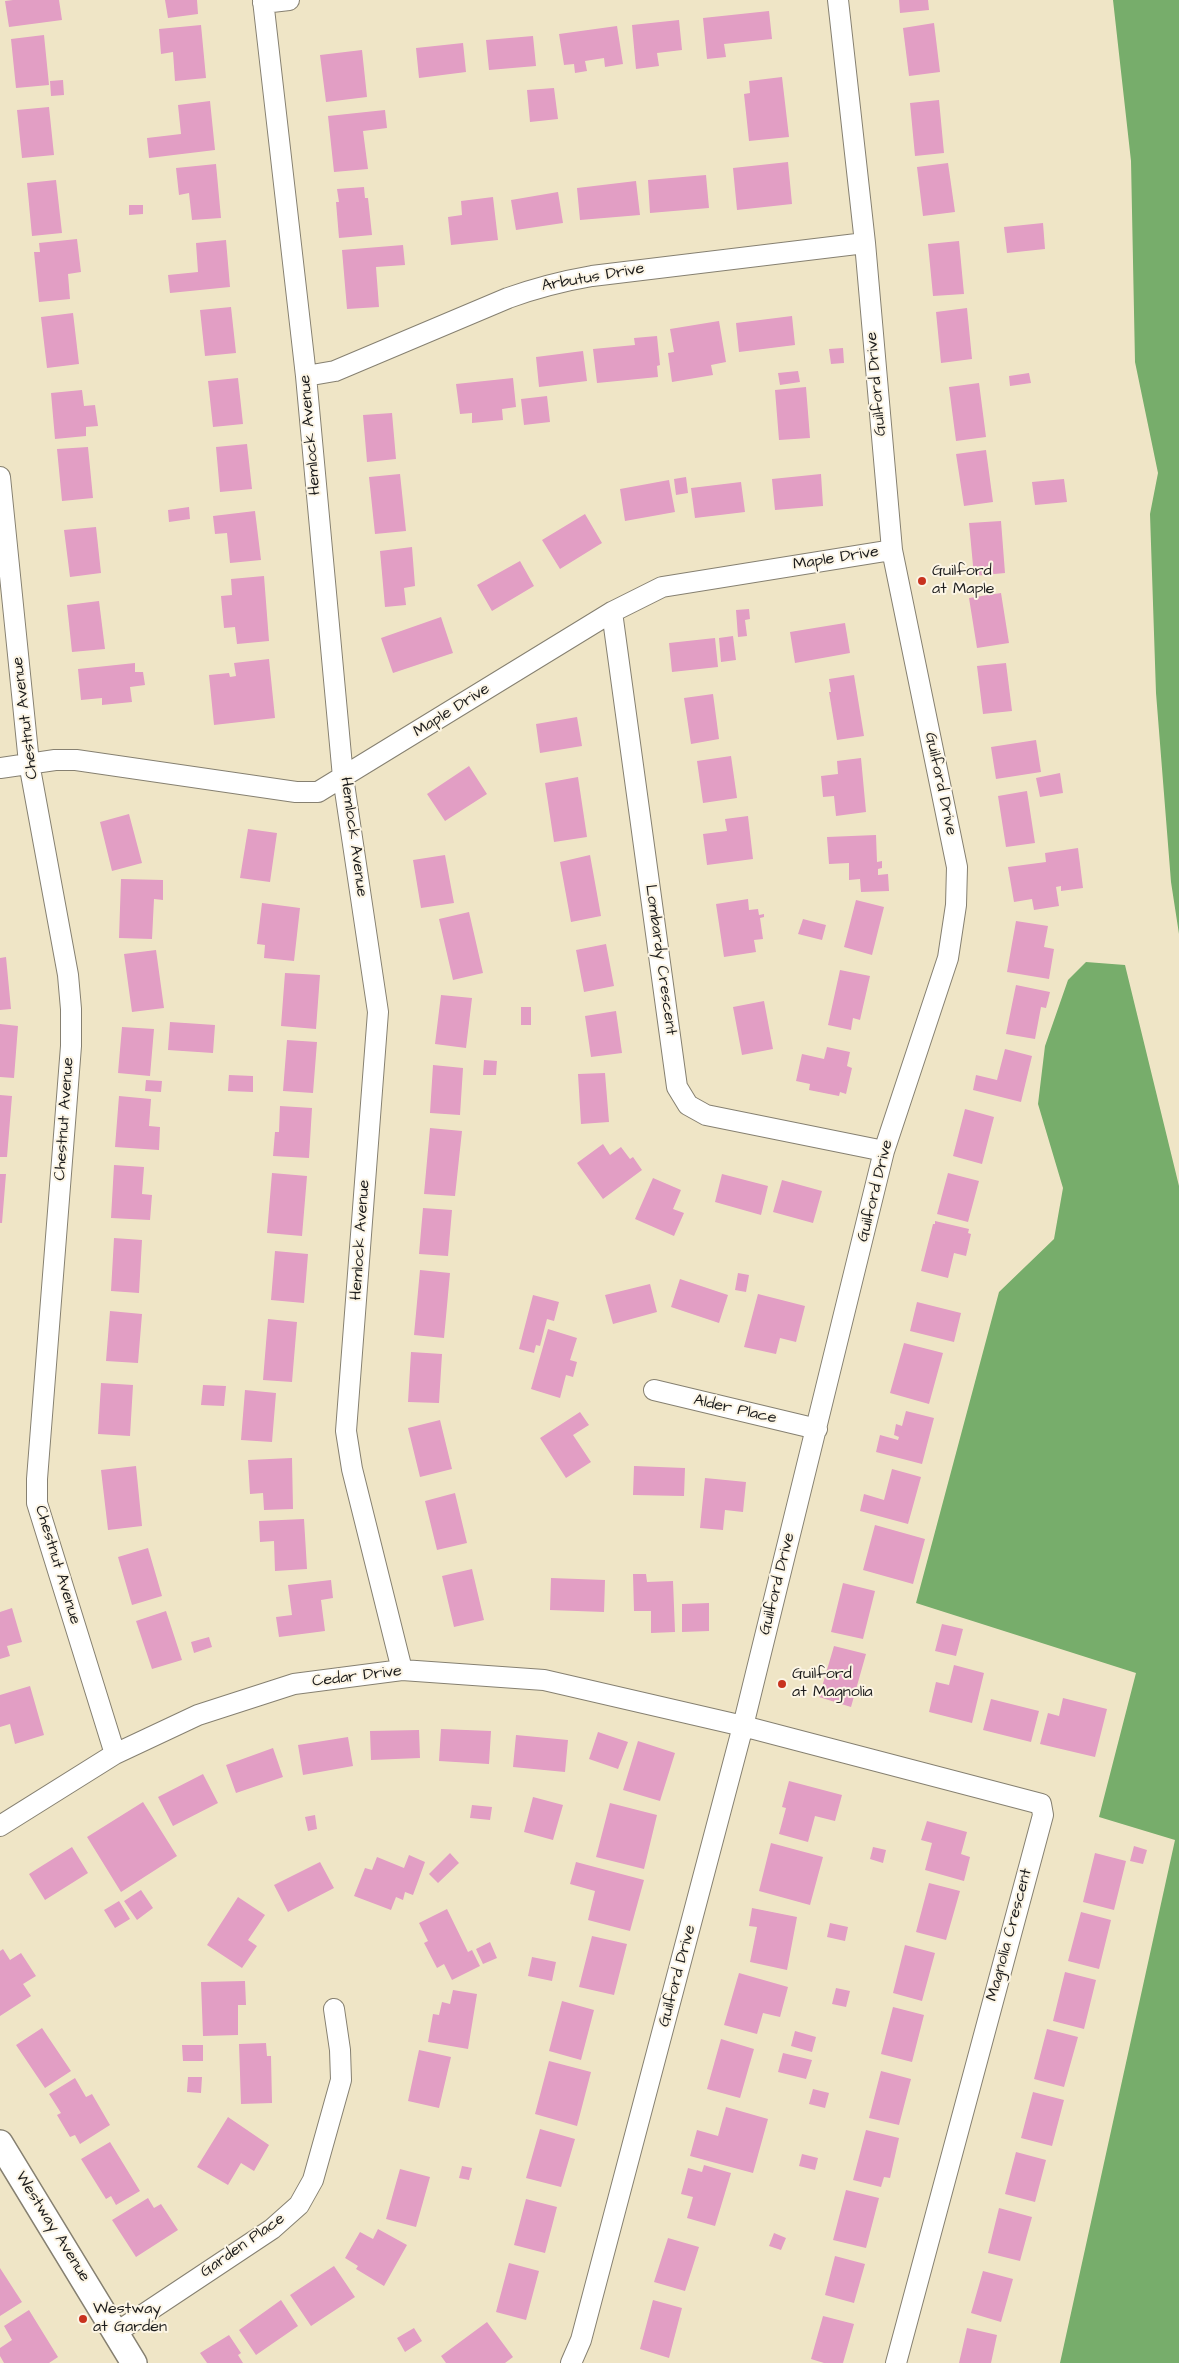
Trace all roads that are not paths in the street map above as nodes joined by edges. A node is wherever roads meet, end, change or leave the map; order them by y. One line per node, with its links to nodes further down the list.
1 (289, 0): 3 (street)
2 (838, 0): 4 (street, Guilford Drive)
3 (263, 2): 5 (street, Hemlock Avenue)
4 (865, 243): 5 (street, Arbutus Drive); 7 (street, Guilford Drive)
5 (306, 376): 11 (street, Hemlock Avenue)
6 (0, 477): 9 (street, Chestnut Avenue)
7 (892, 550): 8 (street, Maple Drive); 12 (street, Guilford Drive)
8 (612, 612): 11 (street, Maple Drive); 12 (street, Lombardy Crescent)
9 (29, 763): 10 (street, Maple Drive); 11 (street, Maple Drive); 17 (street, Chestnut Avenue)
10 (0, 768)
11 (343, 777): 15 (street, Hemlock Avenue)
12 (884, 1151): 14 (street, Guilford Drive)
13 (654, 1390): 14 (street, Alder Place)
14 (817, 1429): 16 (street, Guilford Drive)
15 (402, 1670): 16 (street, Cedar Drive); 17 (street, Cedar Drive)
16 (743, 1726): 23 (street, Guilford Drive); 24 (street, Magnolia Crescent)
17 (115, 1754): 18 (street, Cedar Drive)
18 (0, 1826)
19 (334, 2009): 21 (street, Garden Place)
20 (0, 2143): 21 (street, Westway Avenue)
21 (117, 2332): 22 (street, Westway Avenue)
22 (134, 2363)
23 (572, 2363)
24 (896, 2363)

